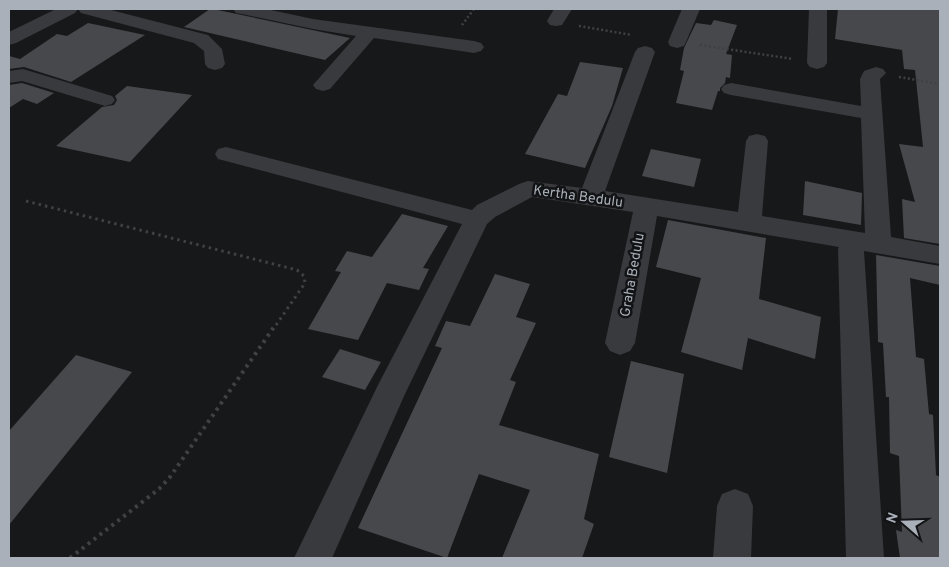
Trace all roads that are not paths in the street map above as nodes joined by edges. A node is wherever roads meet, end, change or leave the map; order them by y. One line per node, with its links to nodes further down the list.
1 (69, 9): 7 (street)
2 (87, 9): 12 (street)
3 (242, 9): 6 (street)
4 (691, 9): 8 (street)
5 (818, 9): 11 (street)
6 (370, 31): 9 (street); 15 (street)
7 (9, 38)
8 (678, 42)
9 (474, 47)
10 (645, 52): 21 (street)
11 (817, 63)
12 (215, 64)
13 (876, 73): 18 (street)
14 (9, 77): 17 (street)
15 (323, 84)
16 (731, 89): 18 (street)
17 (105, 100)
18 (872, 114): 25 (street)
19 (757, 141): 24 (street)
20 (226, 154): 23 (street)
21 (591, 197): 22 (street, Kertha Bedulu); 23 (street, Kertha Bedulu)
22 (646, 207): 24 (street, Kertha Bedulu); 27 (street, Graha Bedulu)
23 (477, 220): 29 (street, Kertha Bedulu)
24 (750, 222): 25 (street, Kertha Bedulu)
25 (865, 247): 26 (street, Kertha Bedulu); 31 (street)
26 (940, 255)
27 (620, 343)
28 (735, 506): 30 (street)
29 (313, 558)
30 (732, 558)
31 (865, 558)

